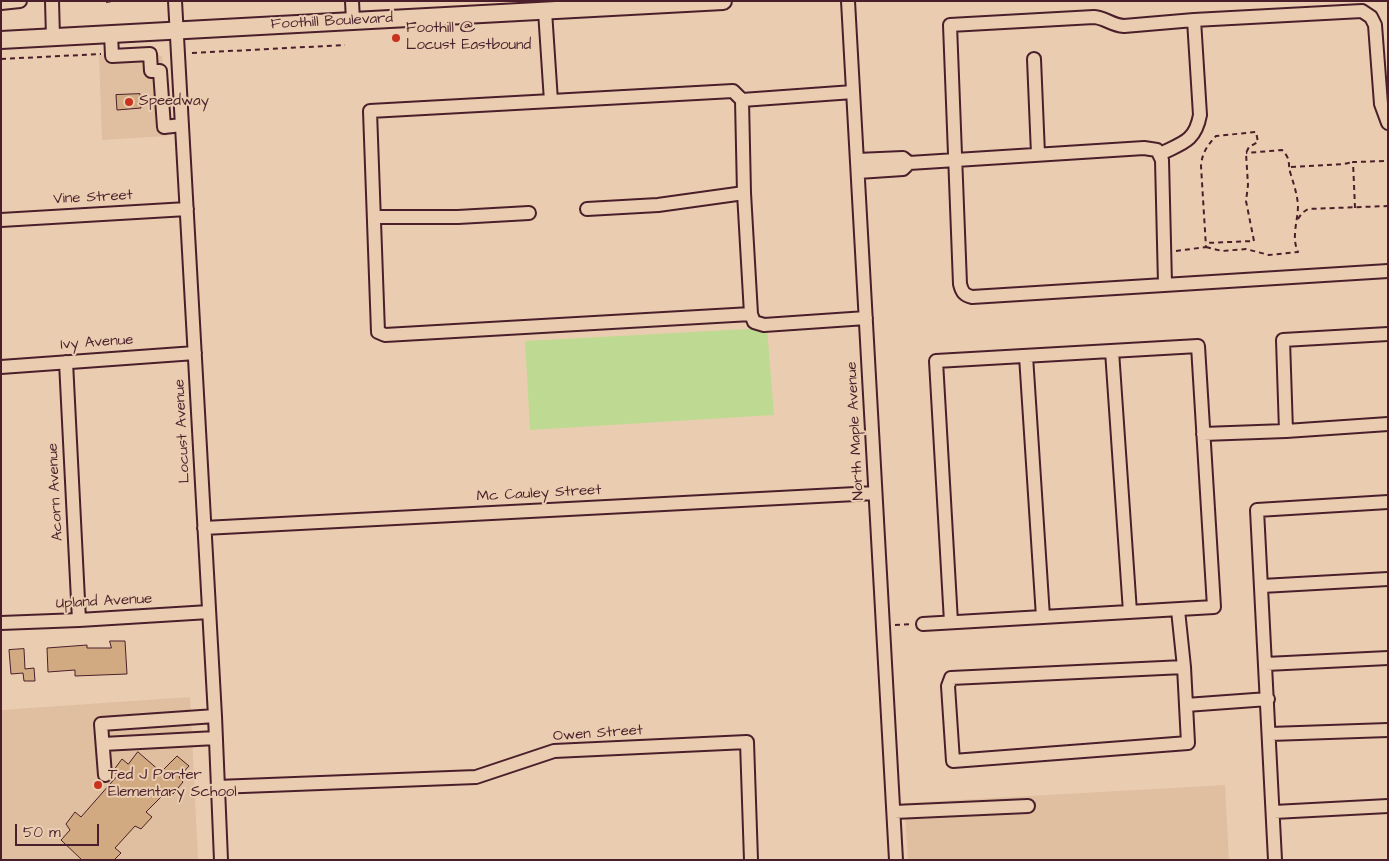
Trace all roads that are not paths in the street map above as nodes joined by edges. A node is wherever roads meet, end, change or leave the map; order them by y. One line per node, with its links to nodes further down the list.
1 (20, 1): 7 (street)
2 (52, 1): 16 (street)
3 (175, 1): 13 (street, Locust Avenue)
4 (352, 1): 12 (street)
5 (723, 1): 8 (main road, Foothill Boulevard)
6 (848, 1): 23 (street, North Maple Avenue)
7 (1, 3)
8 (573, 5): 10 (main road, Foothill Boulevard)
9 (494, 7): 10 (main road, Foothill Boulevard); 12 (main road, Foothill Boulevard)
10 (534, 8): 27 (street)
11 (1194, 20): 22 (street); 31 (street); 32 (street)
12 (353, 21): 13 (main road, Foothill Boulevard)
13 (176, 31): 14 (main road, Foothill Boulevard); 20 (street, Locust Avenue)
14 (140, 33): 15 (main road, Foothill Boulevard); 18 (street)
15 (111, 34): 16 (main road, Foothill Boulevard); 18 (street)
16 (53, 37): 17 (main road, Foothill Boulevard)
17 (1, 40)
18 (140, 55): 21 (street)
19 (1034, 59): 30 (street)
20 (179, 70): 21 (street); 24 (street, Locust Avenue)
21 (160, 71): 25 (street)
22 (1384, 86): 28 (street)
23 (853, 92): 26 (street); 33 (street, North Maple Avenue)
24 (180, 98): 25 (street); 29 (street, Locust Avenue)
25 (162, 99): 29 (street)
26 (742, 100): 27 (street); 34 (street)
27 (551, 101): 38 (street)
28 (1388, 123)
29 (182, 125): 35 (street, Locust Avenue)
30 (1038, 154): 31 (street); 32 (street)
31 (1160, 154): 41 (street)
32 (956, 159): 33 (street); 41 (street)
33 (858, 166): 43 (street, North Maple Avenue)
34 (744, 193): 36 (street); 42 (street)
35 (187, 209): 39 (street, Vine Street); 46 (street, Locust Avenue)
36 (588, 209)
37 (529, 213): 38 (street)
38 (374, 217): 42 (street)
39 (1, 220)
40 (1388, 271): 41 (street)
41 (1164, 284)
42 (750, 314): 43 (street)
43 (866, 318): 53 (street, North Maple Avenue)
44 (1388, 334): 51 (street)
45 (1112, 351): 47 (street); 52 (street); 60 (street)
46 (195, 354): 48 (street, Ivy Avenue); 55 (street, Locust Avenue)
47 (1026, 356): 61 (street); 63 (street)
48 (66, 362): 49 (street, Ivy Avenue); 62 (street, Acorn Avenue)
49 (1, 367)
50 (1388, 424): 51 (street)
51 (1286, 431): 52 (street)
52 (1203, 434): 58 (street)
53 (876, 493): 55 (street, Mc Cauley Street); 80 (street, North Maple Avenue)
54 (1388, 502): 57 (street)
55 (204, 528): 59 (street, Locust Avenue)
56 (1388, 579): 57 (street)
57 (1262, 586): 67 (street)
58 (1178, 610): 60 (street); 68 (street)
59 (208, 612): 62 (street, Upland Avenue); 71 (street, Locust Avenue)
60 (1130, 612): 61 (street)
61 (1042, 617): 63 (street)
62 (79, 620): 64 (street, Upland Avenue)
63 (951, 622): 65 (street)
64 (1, 623)
65 (923, 624)
66 (1388, 658): 67 (street)
67 (1266, 664): 69 (street)
68 (1184, 667): 70 (street); 70 (street)
69 (1268, 699): 70 (street); 73 (street)
70 (1186, 705)
71 (215, 716): 74 (street, Locust Avenue); 75 (street)
72 (1388, 730): 73 (street)
73 (1270, 734): 81 (street)
74 (216, 738): 75 (street); 77 (street, Locust Avenue)
75 (103, 744): 76 (street)
76 (105, 775)
77 (217, 787): 82 (street, Locust Avenue); 83 (street, Owen Street)
78 (1028, 806): 80 (street)
79 (1388, 806): 81 (street)
80 (894, 812): 84 (street, North Maple Avenue)
81 (1274, 812): 85 (street)
82 (221, 860)
83 (751, 860)
84 (896, 860)
85 (1276, 860)

